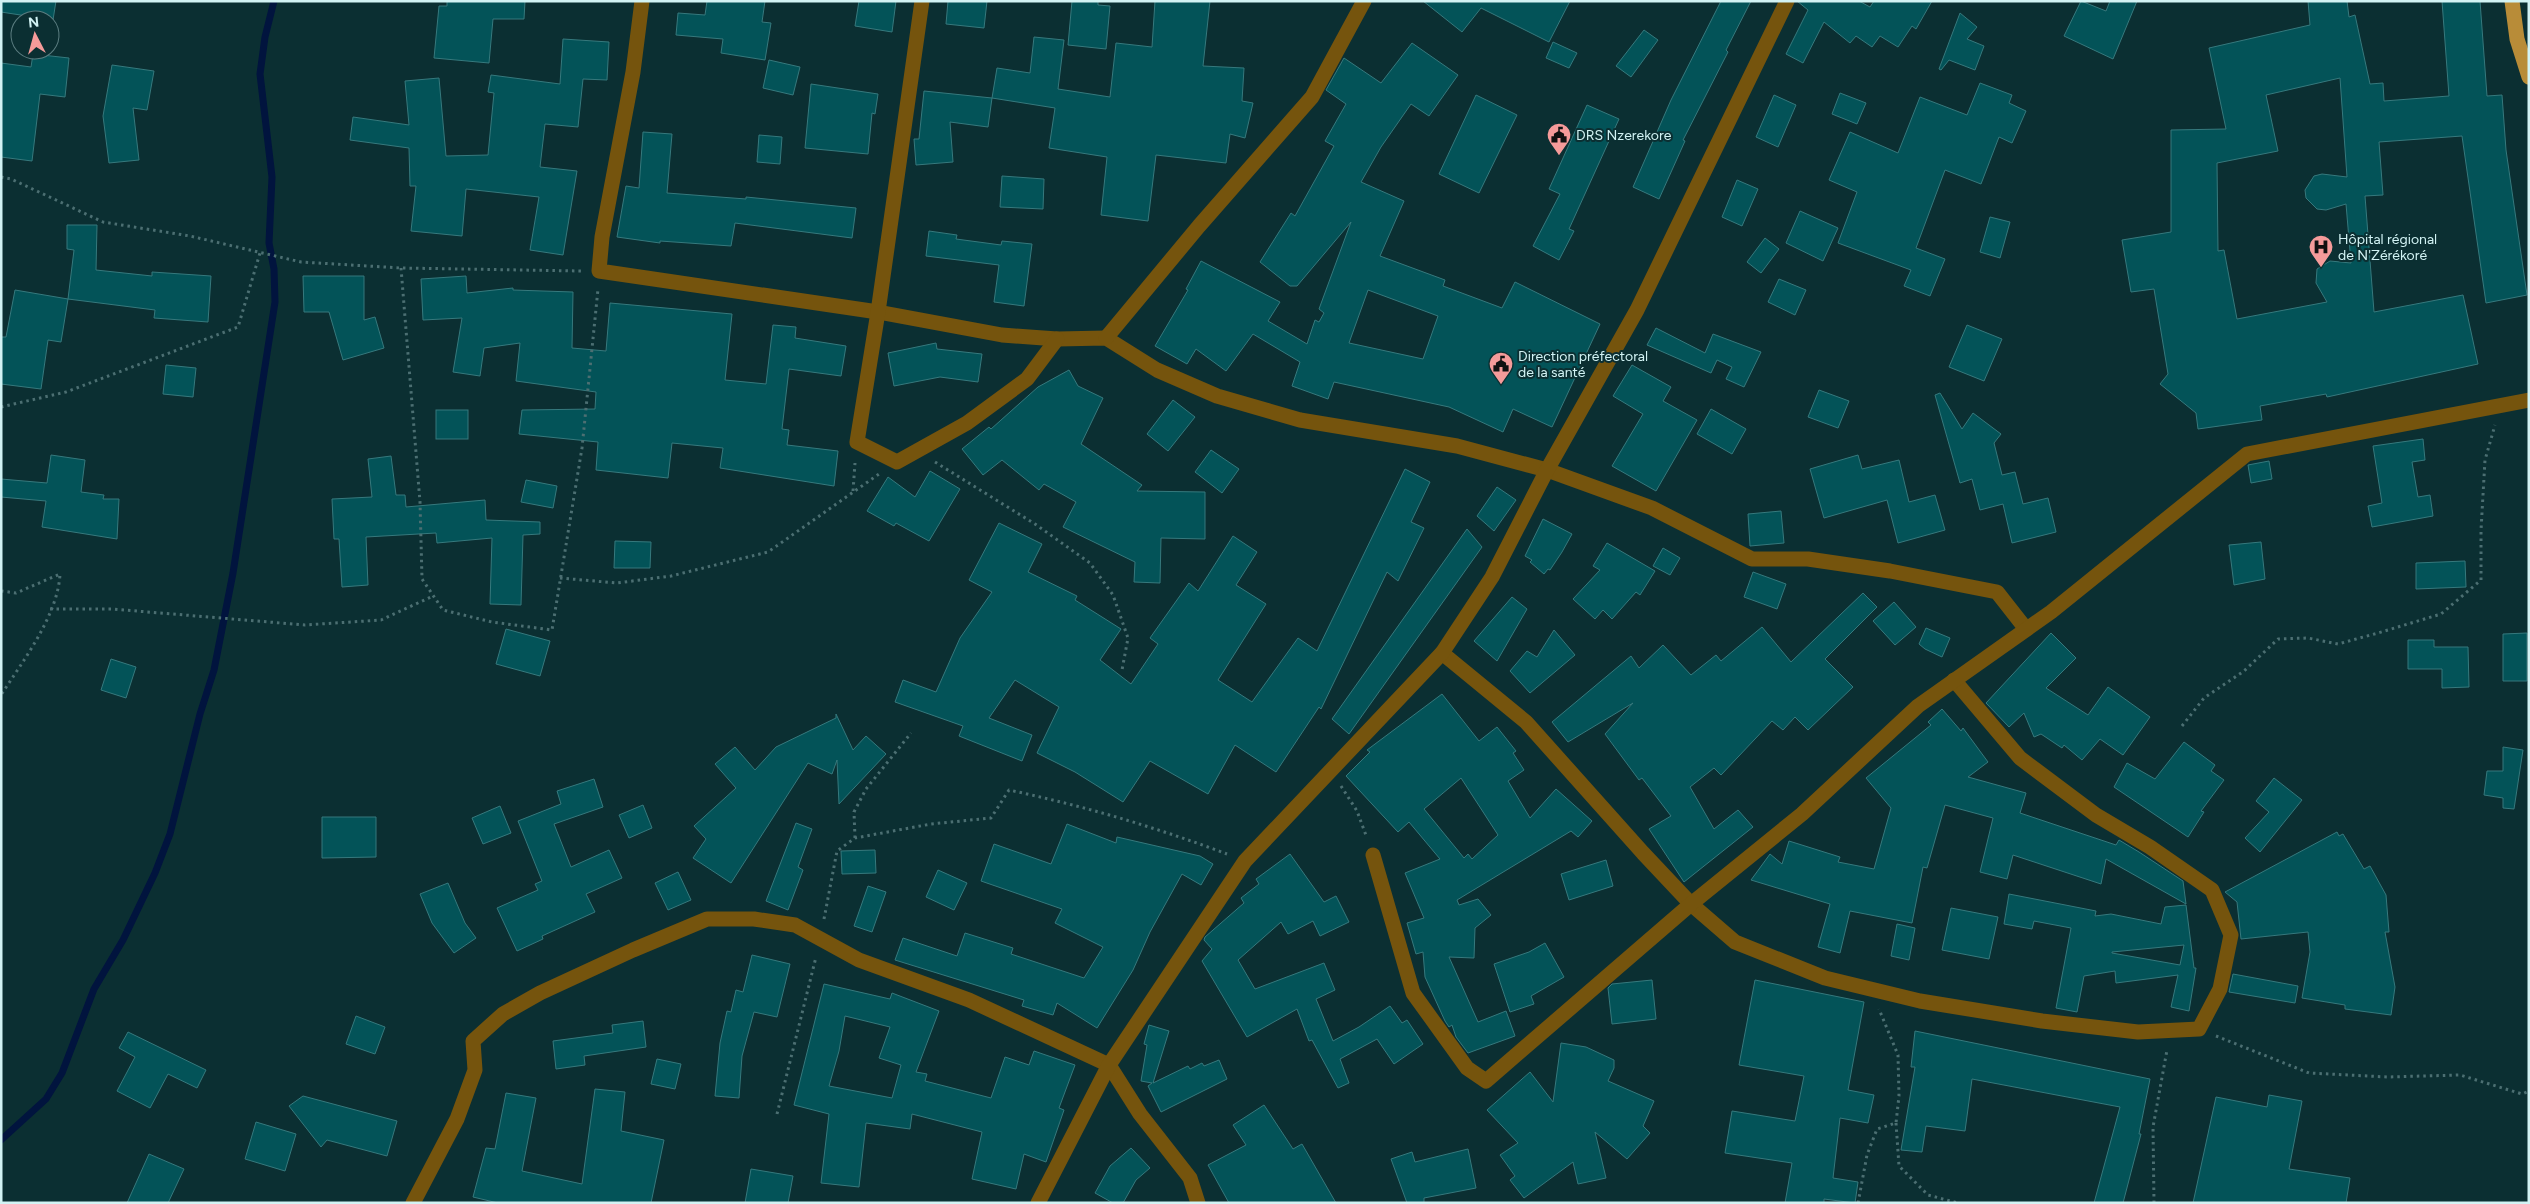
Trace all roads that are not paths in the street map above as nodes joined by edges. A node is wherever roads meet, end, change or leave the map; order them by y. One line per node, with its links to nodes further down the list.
1 (642, 1): 7 (street)
2 (922, 1): 7 (street)
3 (1364, 1): 8 (street)
4 (1787, 1): 11 (street)
5 (2512, 1): 6 (highway)
6 (2529, 77)
7 (878, 312): 9 (street); 9 (street)
8 (1106, 338): 9 (street); 11 (street)
9 (1057, 339)
10 (2529, 400): 12 (street)
11 (1547, 470): 12 (street); 13 (street)
12 (2026, 629): 14 (street)
13 (1442, 653): 16 (street); 17 (street)
14 (1954, 680): 16 (street); 16 (street)
15 (1373, 855): 16 (street)
16 (1691, 904)
17 (1109, 1065): 18 (street); 19 (street); 20 (street)
18 (413, 1203)
19 (1038, 1203)
20 (1198, 1203)

